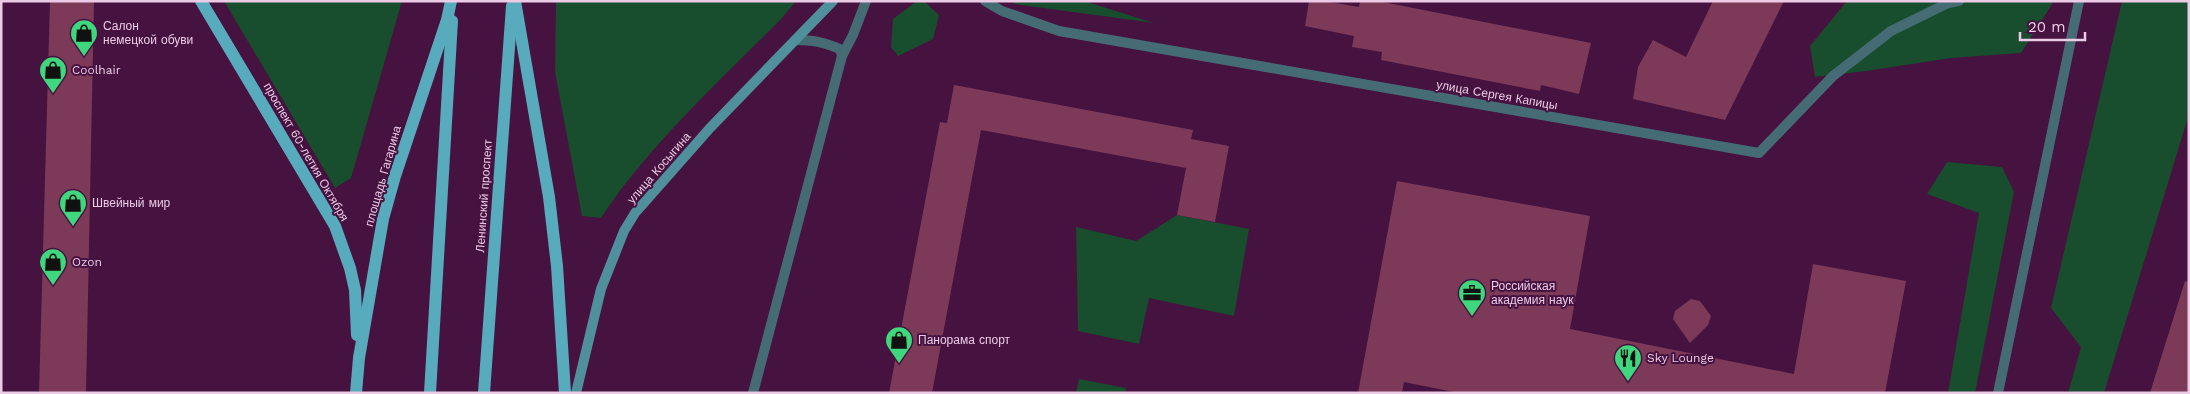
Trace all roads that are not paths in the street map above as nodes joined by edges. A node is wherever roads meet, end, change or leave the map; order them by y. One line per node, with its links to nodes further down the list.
1 (201, 1): 11 (main road, проспект 60-летия Октября)
2 (452, 1): 11 (main road, площадь Гагарина); 13 (main road)
3 (514, 1): 14 (main road, Ленинский проспект); 15 (main road)
4 (832, 1): 9 (main road, улица Косыгина)
5 (866, 1): 10 (street)
6 (985, 1): 7 (street, улица Сергея Капицы)
7 (1959, 1)
8 (2079, 1): 18 (street)
9 (795, 40): 10 (street); 16 (main road, улица Косыгина)
10 (842, 56): 17 (street)
11 (359, 358): 12 (main road, площадь Гагарина)
12 (356, 393)
13 (430, 393)
14 (484, 393)
15 (565, 393)
16 (576, 393)
17 (753, 393)
18 (1998, 393)

